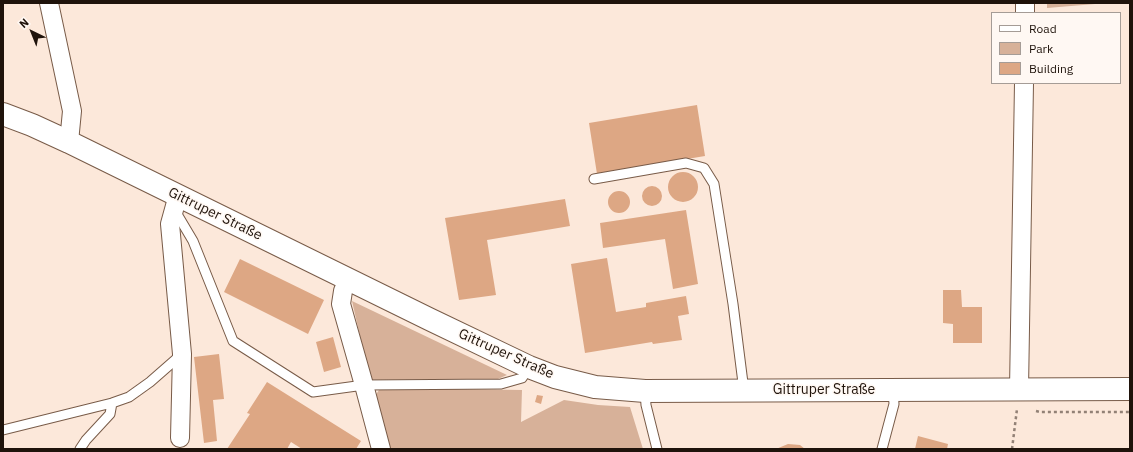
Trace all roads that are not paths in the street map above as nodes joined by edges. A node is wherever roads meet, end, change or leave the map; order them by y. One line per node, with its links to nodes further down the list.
1 (49, 3): 4 (street)
2 (1024, 84): 11 (street)
3 (3, 114): 4 (street, Gittruper Straße)
4 (69, 142): 6 (street, Gittruper Straße)
5 (594, 179): 14 (lane)
6 (176, 202): 7 (street, Gittruper Straße); 8 (street); 10 (lane)
7 (348, 280): 9 (street, Gittruper Straße); 10 (street)
8 (182, 354): 16 (lane); 18 (street)
9 (529, 367): 10 (lane); 15 (street, Gittruper Straße)
10 (364, 385): 20 (street)
11 (1019, 389): 12 (street, Gittruper Straße); 13 (street, Gittruper Straße)
12 (1130, 389)
13 (893, 390): 14 (street, Gittruper Straße); 22 (lane)
14 (744, 391): 15 (street, Gittruper Straße)
15 (645, 392): 21 (lane)
16 (112, 403): 17 (lane); 19 (lane)
17 (3, 430)
18 (180, 438)
19 (80, 449)
20 (381, 449)
21 (657, 449)
22 (882, 449)

